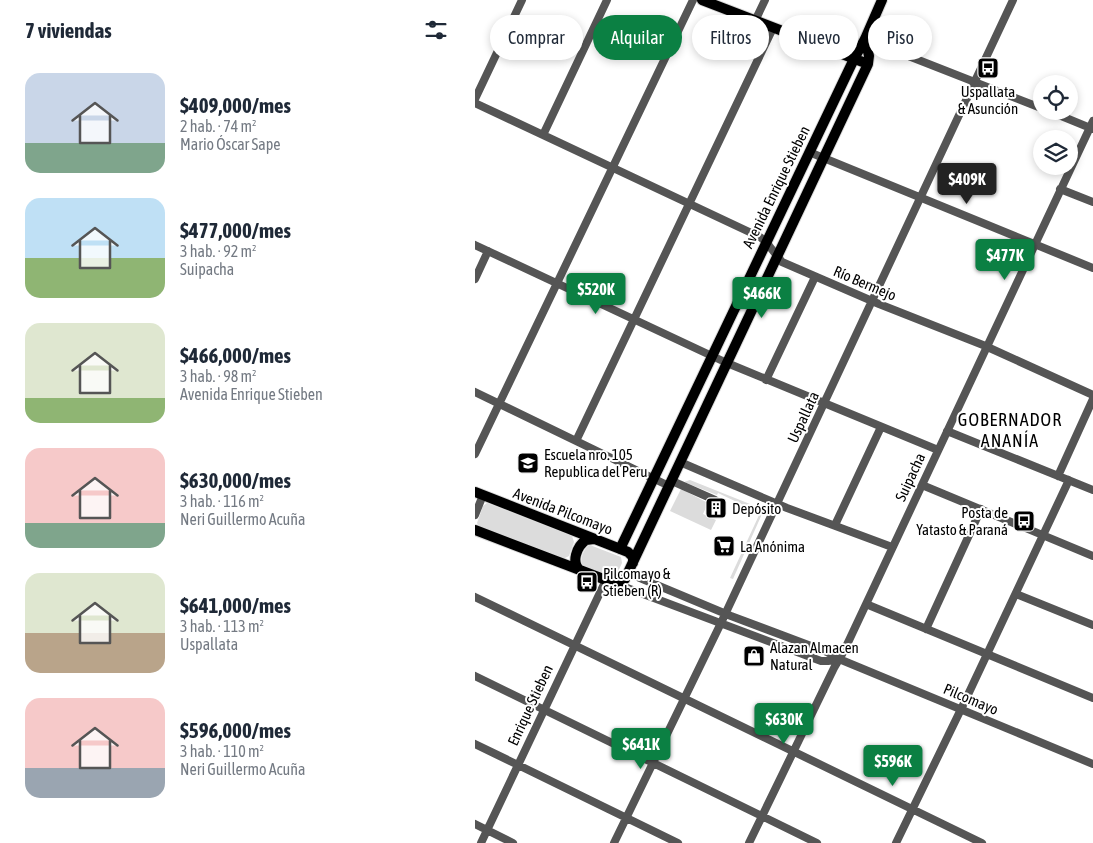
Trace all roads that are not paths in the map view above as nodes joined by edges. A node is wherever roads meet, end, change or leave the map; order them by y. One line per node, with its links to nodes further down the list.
1 (522, 0): 19 (street)
2 (607, 0): 23 (street)
3 (693, 0): 26 (street)
4 (702, 0): 8 (main road)
5 (765, 0): 9 (street)
6 (882, 0): 13 (main road, Avenida Enrique Stieben)
7 (1013, 0): 18 (street, Uspallata)
8 (742, 15)
9 (758, 15)
10 (769, 26): 11 (main road)
11 (773, 28): 12 (main road); 30 (street)
12 (779, 30)
13 (865, 39): 14 (main road, Avenida Enrique Stieben); 17 (main road); 18 (street)
14 (858, 52)
15 (854, 60): 24 (main road, Avenida Enrique Stieben)
16 (857, 60): 17 (main road)
17 (868, 64): 25 (main road, Avenida Enrique Stieben)
18 (975, 82): 20 (street); 28 (street, Uspallata)
19 (475, 101): 23 (street, Río Bermejo)
20 (1033, 105)
21 (1075, 120): 22 (street)
22 (1092, 126): 27 (street, Suipacha)
23 (543, 135): 26 (street, Río Bermejo)
24 (809, 152): 25 (street); 31 (main road, Avenida Enrique Stieben)
25 (824, 158): 28 (street); 35 (main road, Avenida Enrique Stieben)
26 (613, 168): 30 (street, Río Bermejo); 39 (street)
27 (1061, 189): 29 (street); 32 (street, Suipacha)
28 (920, 198): 32 (street); 40 (street, Uspallata)
29 (1093, 202)
30 (689, 204): 31 (street, Río Bermejo); 41 (street)
31 (766, 242): 35 (street, Río Bermejo); 43 (main road, Avenida Enrique Stieben)
32 (1034, 244): 36 (street); 42 (street, Suipacha)
33 (475, 245): 34 (street)
34 (488, 251): 38 (street); 39 (street)
35 (777, 257): 37 (street, Río Bermejo); 44 (main road, Avenida Enrique Stieben)
36 (1093, 268)
37 (815, 277): 40 (street, Río Bermejo); 45 (street)
38 (475, 279)
39 (557, 284): 41 (street); 48 (street)
40 (872, 301): 42 (street, Río Bermejo); 49 (street, Uspallata)
41 (634, 320): 43 (street); 52 (street)
42 (987, 346): 47 (street, Río Bermejo); 51 (street, Suipacha)
43 (712, 356): 44 (street); 57 (main road, Avenida Enrique Stieben)
44 (727, 364): 45 (street); 55 (main road, Avenida Enrique Stieben)
45 (766, 380): 49 (street)
46 (475, 392): 48 (street)
47 (1093, 397): 56 (street)
48 (499, 404): 52 (street); 54 (street)
49 (824, 404): 50 (street); 64 (street, Uspallata)
50 (881, 427): 53 (street); 67 (street)
51 (947, 431): 53 (street, Suipacha); 56 (street)
52 (576, 441): 57 (street)
53 (938, 450): 60 (street, Suipacha)
54 (475, 454)
55 (680, 462): 59 (main road, Avenida Enrique Stieben); 64 (street)
56 (1057, 476): 58 (street)
57 (653, 478): 59 (street); 72 (main road, Avenida Enrique Stieben)
58 (1069, 480): 61 (street); 69 (street)
59 (671, 483): 63 (street); 74 (main road, Avenida Enrique Stieben)
60 (921, 485): 65 (street); 71 (street, Suipacha)
61 (1093, 490)
62 (479, 494): 66 (street); 70 (main road, Avenida Pilcomayo)
63 (715, 500)
64 (777, 504): 67 (street); 80 (street, Uspallata)
65 (981, 509): 69 (street); 83 (street)
66 (475, 515)
67 (835, 526): 71 (street)
68 (475, 530): 75 (main road)
69 (1043, 535): 73 (street); 77 (street)
70 (595, 539): 72 (main road, Avenida Pilcomayo); 75 (main road)
71 (893, 547): 79 (street, Suipacha)
72 (620, 549): 74 (main road, Avenida Pilcomayo)
73 (1093, 556)
74 (631, 568): 76 (main road, Avenida Enrique Stieben); 80 (street, Pilcomayo)
75 (583, 572): 76 (main road)
76 (610, 582): 81 (street, Pilcomayo); 84 (street, Enrique Stieben)
77 (1016, 594): 82 (street); 85 (street)
78 (475, 597): 84 (street)
79 (866, 604): 83 (street); 86 (street, Suipacha)
80 (725, 614): 81 (street, Uspallata); 86 (street, Pilcomayo)
81 (721, 623): 86 (street, Pilcomayo); 88 (street, Uspallata)
82 (1093, 625)
83 (926, 629): 85 (street)
84 (575, 645): 88 (street); 90 (street, Enrique Stieben)
85 (987, 654): 89 (street); 91 (street)
86 (839, 659): 91 (street, Pilcomayo); 93 (street, Suipacha)
87 (475, 676): 90 (street)
88 (685, 698): 93 (street); 94 (street, Uspallata)
89 (1093, 698)
90 (544, 710): 94 (street); 96 (street, Enrique Stieben)
91 (961, 710): 95 (street, Pilcomayo); 97 (street)
92 (475, 744): 96 (street)
93 (793, 751): 97 (street); 98 (street, Suipacha)
94 (653, 763): 98 (street); 99 (street, Uspallata)
95 (1093, 764)
96 (518, 765): 99 (street); 101 (street, Enrique Stieben)
97 (912, 809): 108 (street); 109 (street)
98 (762, 816): 106 (street, Suipacha); 107 (street)
99 (626, 818): 104 (street, Uspallata); 105 (street)
100 (475, 824): 101 (street)
101 (487, 830): 102 (street, Enrique Stieben); 103 (street)
102 (481, 843)
103 (513, 843)
104 (613, 843)
105 (678, 843)
106 (749, 843)
107 (817, 843)
108 (896, 843)
109 (982, 843)

